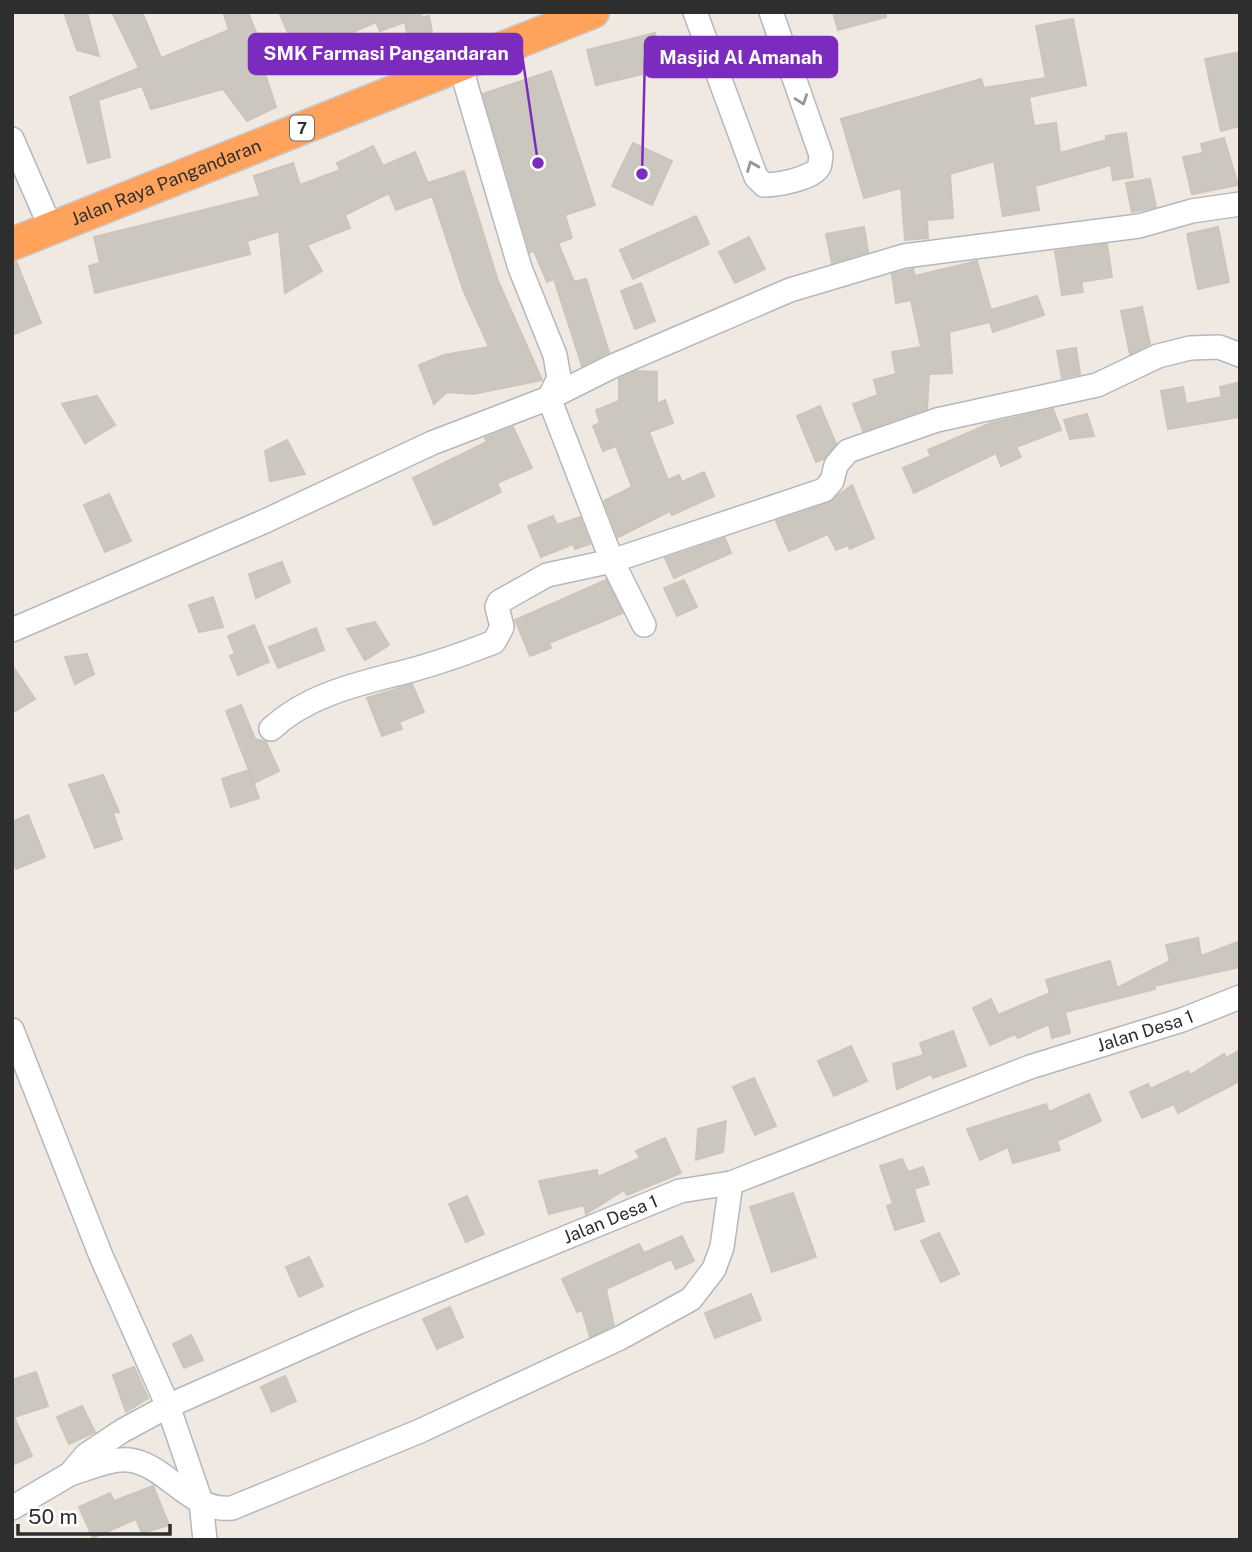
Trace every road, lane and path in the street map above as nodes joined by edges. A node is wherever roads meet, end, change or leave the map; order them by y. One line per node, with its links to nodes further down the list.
1 (593, 12): 4 (highway, Jalan Raya Pangandaran / 7)
2 (695, 12): 3 (street, one-way to 2)
3 (771, 12)
4 (460, 65): 7 (highway, Jalan Raya Pangandaran / 7); 10 (street)
5 (12, 139): 7 (street)
6 (1240, 204): 10 (street)
7 (50, 226): 8 (highway, Jalan Raya Pangandaran / 7)
8 (12, 244)
9 (1240, 355): 11 (street)
10 (549, 398): 11 (street); 13 (street)
11 (612, 561): 12 (street); 14 (street)
12 (644, 625)
13 (12, 630)
14 (271, 729)
15 (1240, 997): 17 (street, Jalan Desa 1)
16 (12, 1030): 18 (street)
17 (731, 1183): 18 (street, Jalan Desa 1); 20 (street)
18 (168, 1406): 19 (street, Jalan Desa 1); 20 (street)
19 (70, 1474): 20 (street); 21 (street, Jalan Desa 1)
20 (201, 1502): 22 (street)
21 (12, 1508)
22 (205, 1540)

